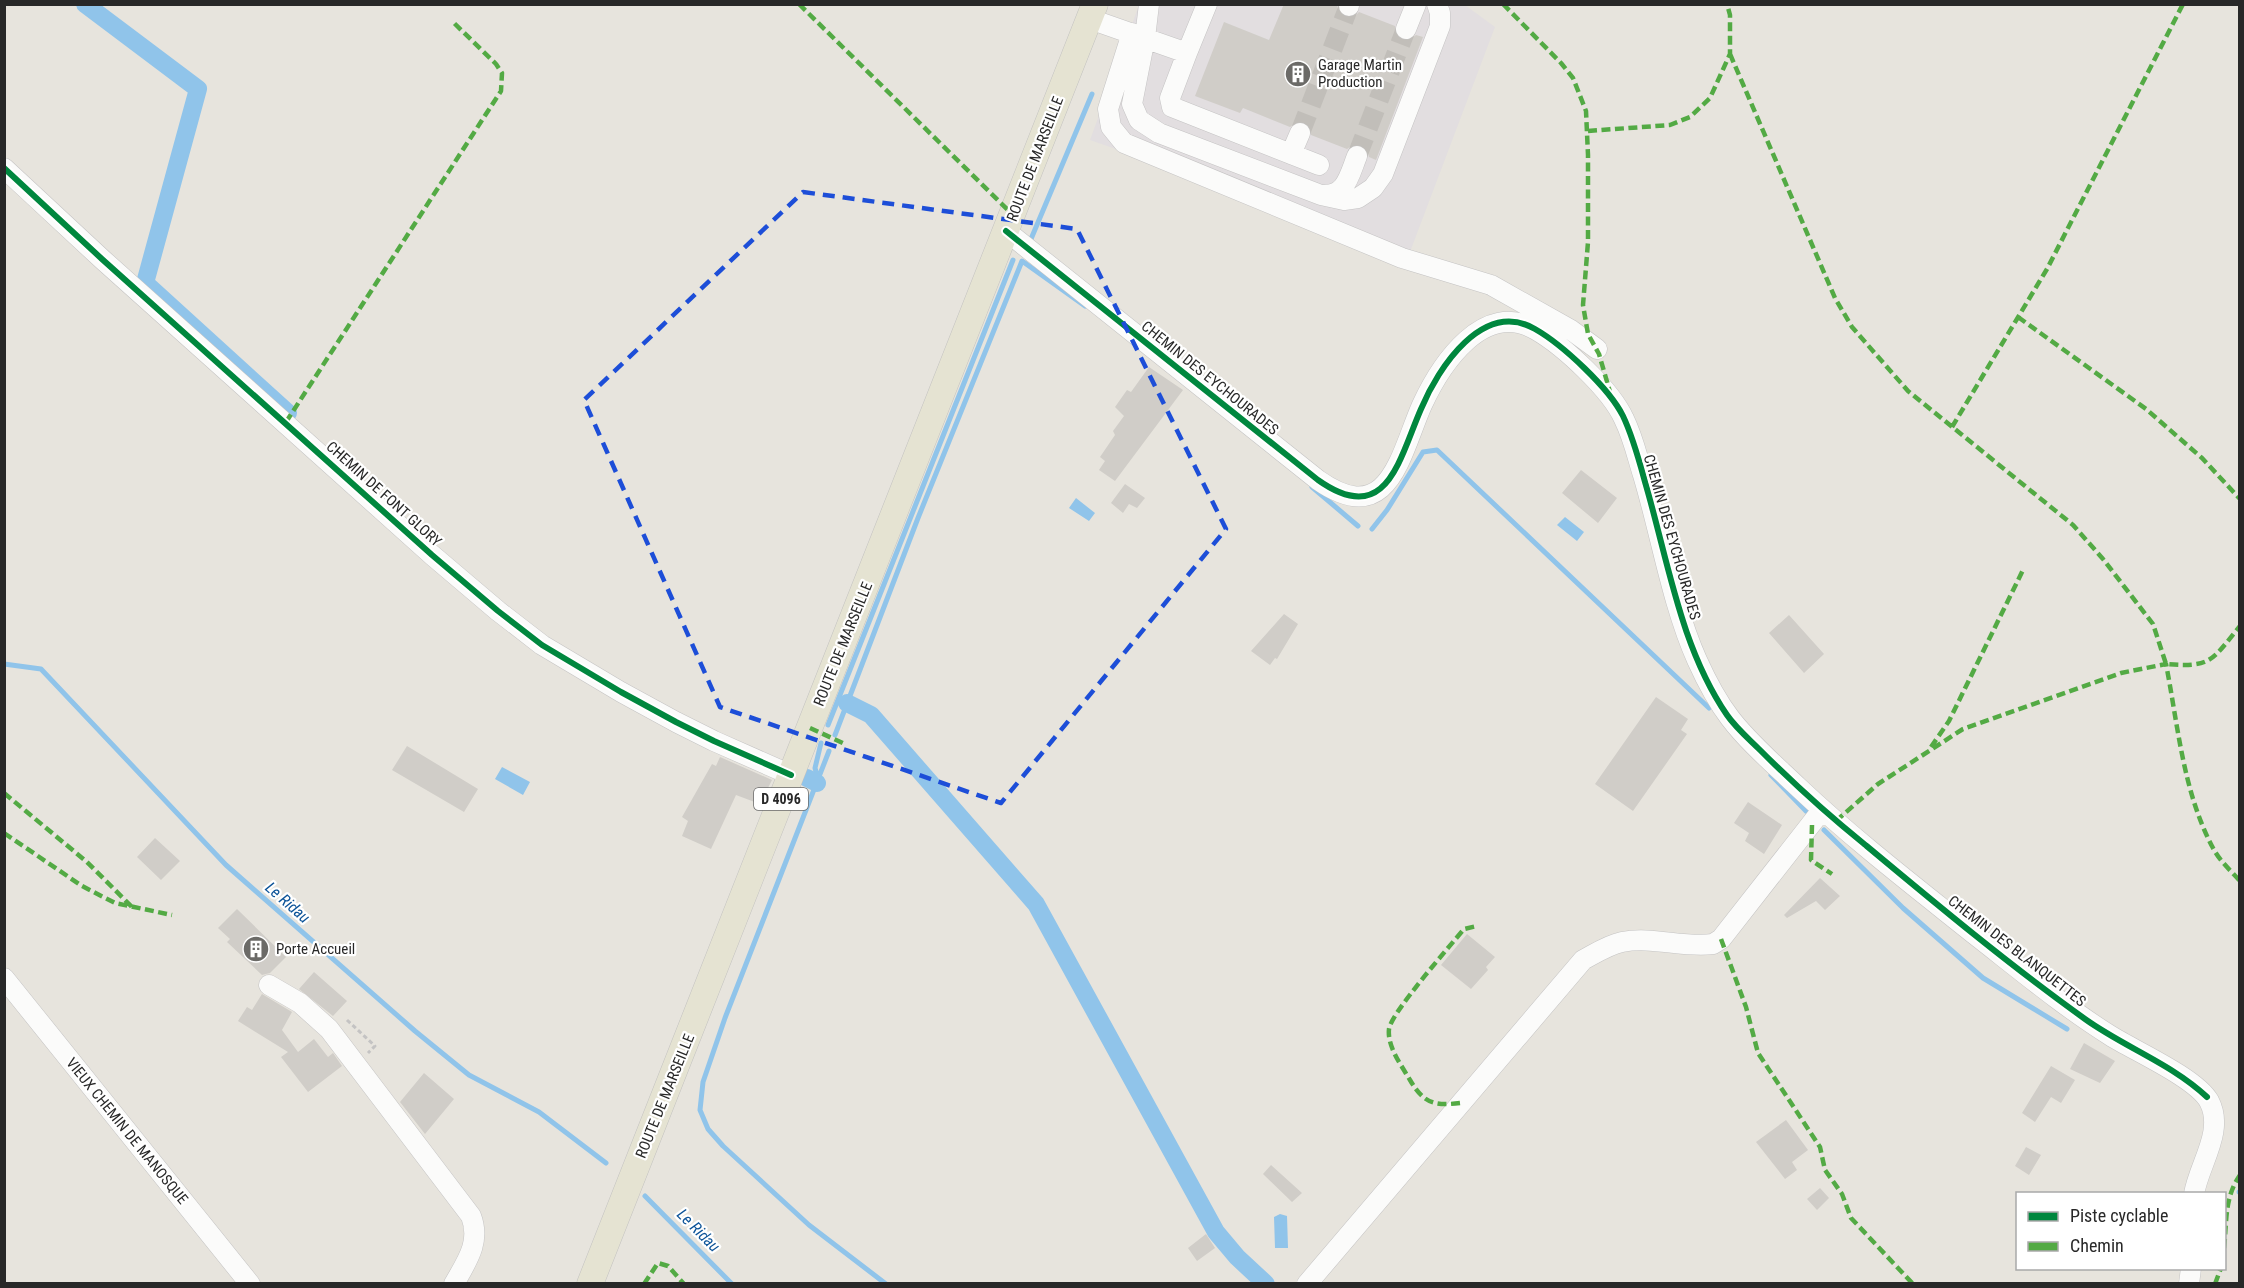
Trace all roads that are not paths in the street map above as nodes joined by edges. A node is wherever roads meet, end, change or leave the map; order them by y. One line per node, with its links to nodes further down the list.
1 (1149, 4): 7 (street)
2 (1207, 4): 8 (street)
3 (1416, 4): 6 (street)
4 (1437, 4): 14 (street)
5 (1092, 12): 7 (street); 15 (main road, ROUTE DE MARSEILLE / D 4096)
6 (1406, 29)
7 (1138, 36): 8 (street); 14 (street); 16 (street)
8 (1187, 54): 10 (street)
9 (1300, 133): 10 (street)
10 (1291, 154): 12 (street)
11 (1357, 156): 14 (street)
12 (1319, 165)
13 (4, 168): 17 (street, CHEMIN DE FONT GLORY)
14 (1321, 195)
15 (1006, 231): 17 (main road, ROUTE DE MARSEILLE / D 4096); 18 (street, CHEMIN DES EYCHOURADES)
16 (1597, 349)
17 (791, 775): 24 (main road, ROUTE DE MARSEILLE / D 4096)
18 (1822, 810): 21 (street, CHEMIN DES BLANQUETTES); 25 (street)
19 (4, 978): 22 (street, VIEUX CHEMIN DE MANOSQUE)
20 (269, 985): 23 (street)
21 (2194, 1192)
22 (250, 1284)
23 (454, 1284)
24 (590, 1284)
25 (1307, 1284)

